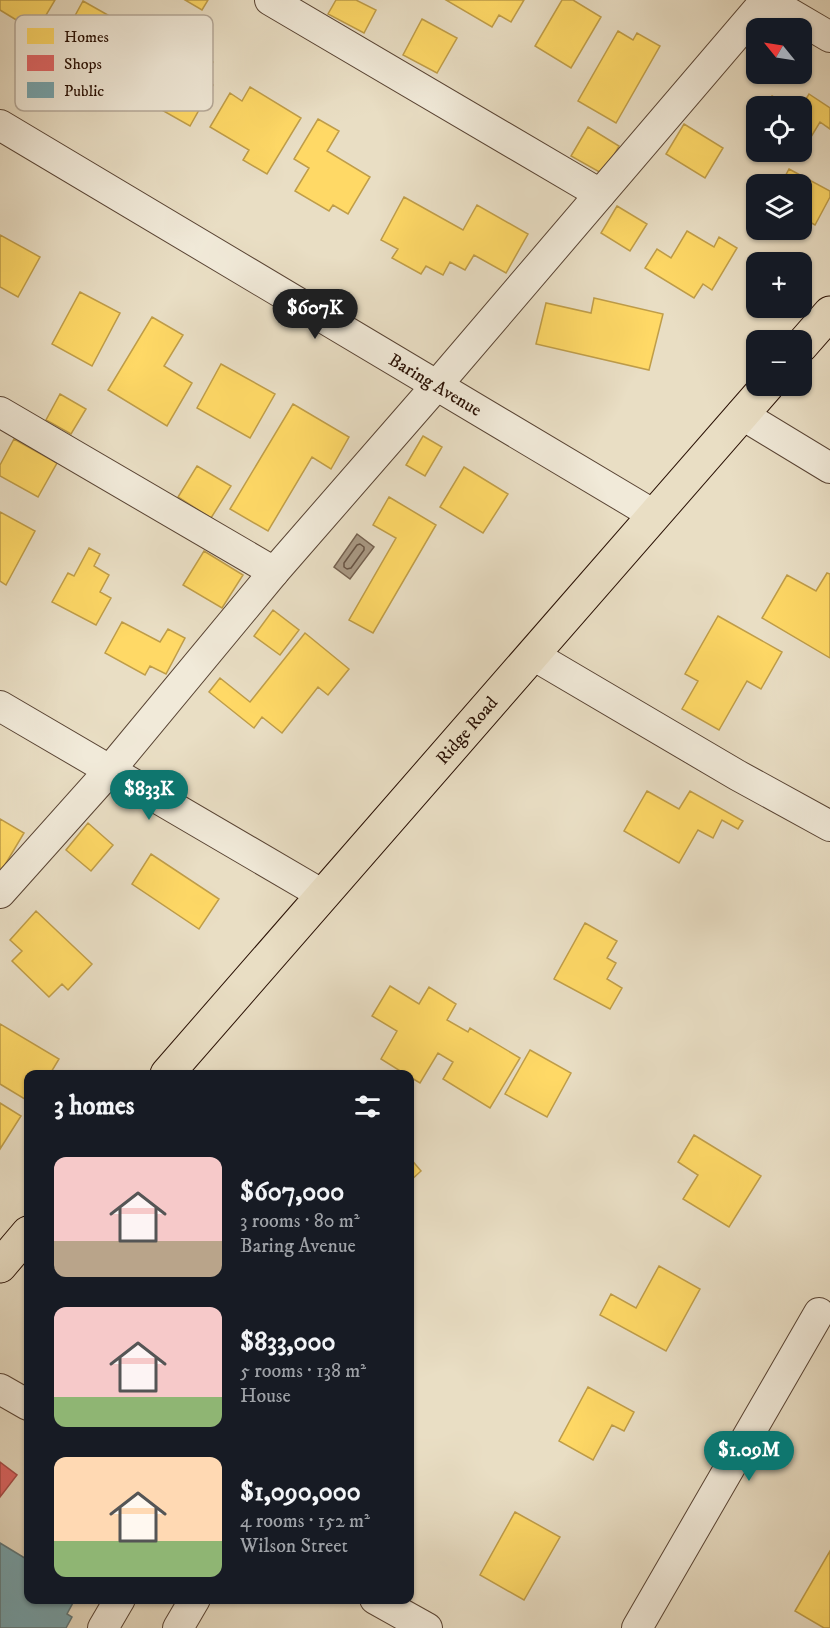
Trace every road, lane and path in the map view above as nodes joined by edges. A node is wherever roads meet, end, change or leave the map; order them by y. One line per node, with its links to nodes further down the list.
1 (270, 0): 5 (street)
2 (766, 0): 3 (street); 5 (street)
3 (830, 37)
4 (0, 125): 8 (street, Baring Avenue)
5 (600, 194): 8 (street)
6 (830, 313): 7 (main road)
7 (812, 333)
8 (437, 385): 13 (street, Baring Avenue); 14 (street)
9 (758, 396): 11 (main road, Ridge Road)
10 (0, 412): 14 (street)
11 (741, 414): 12 (street); 13 (main road, Ridge Road)
12 (830, 468)
13 (654, 515): 15 (main road, Ridge Road)
14 (274, 572): 17 (street)
15 (533, 655): 18 (street); 20 (main road, Ridge Road)
16 (0, 706): 17 (street)
17 (110, 770): 19 (street); 20 (street)
18 (830, 826)
19 (0, 893)
20 (323, 896): 21 (main road, Ridge Road)
21 (171, 1070)
22 (24, 1238): 23 (main road)
23 (0, 1266)
24 (819, 1313): 33 (street)
25 (0, 1389): 26 (street)
26 (24, 1403)
27 (117, 1604): 30 (street)
28 (192, 1604): 31 (street)
29 (384, 1604): 32 (street)
30 (103, 1628)
31 (178, 1628)
32 (427, 1628)
33 (637, 1628)

